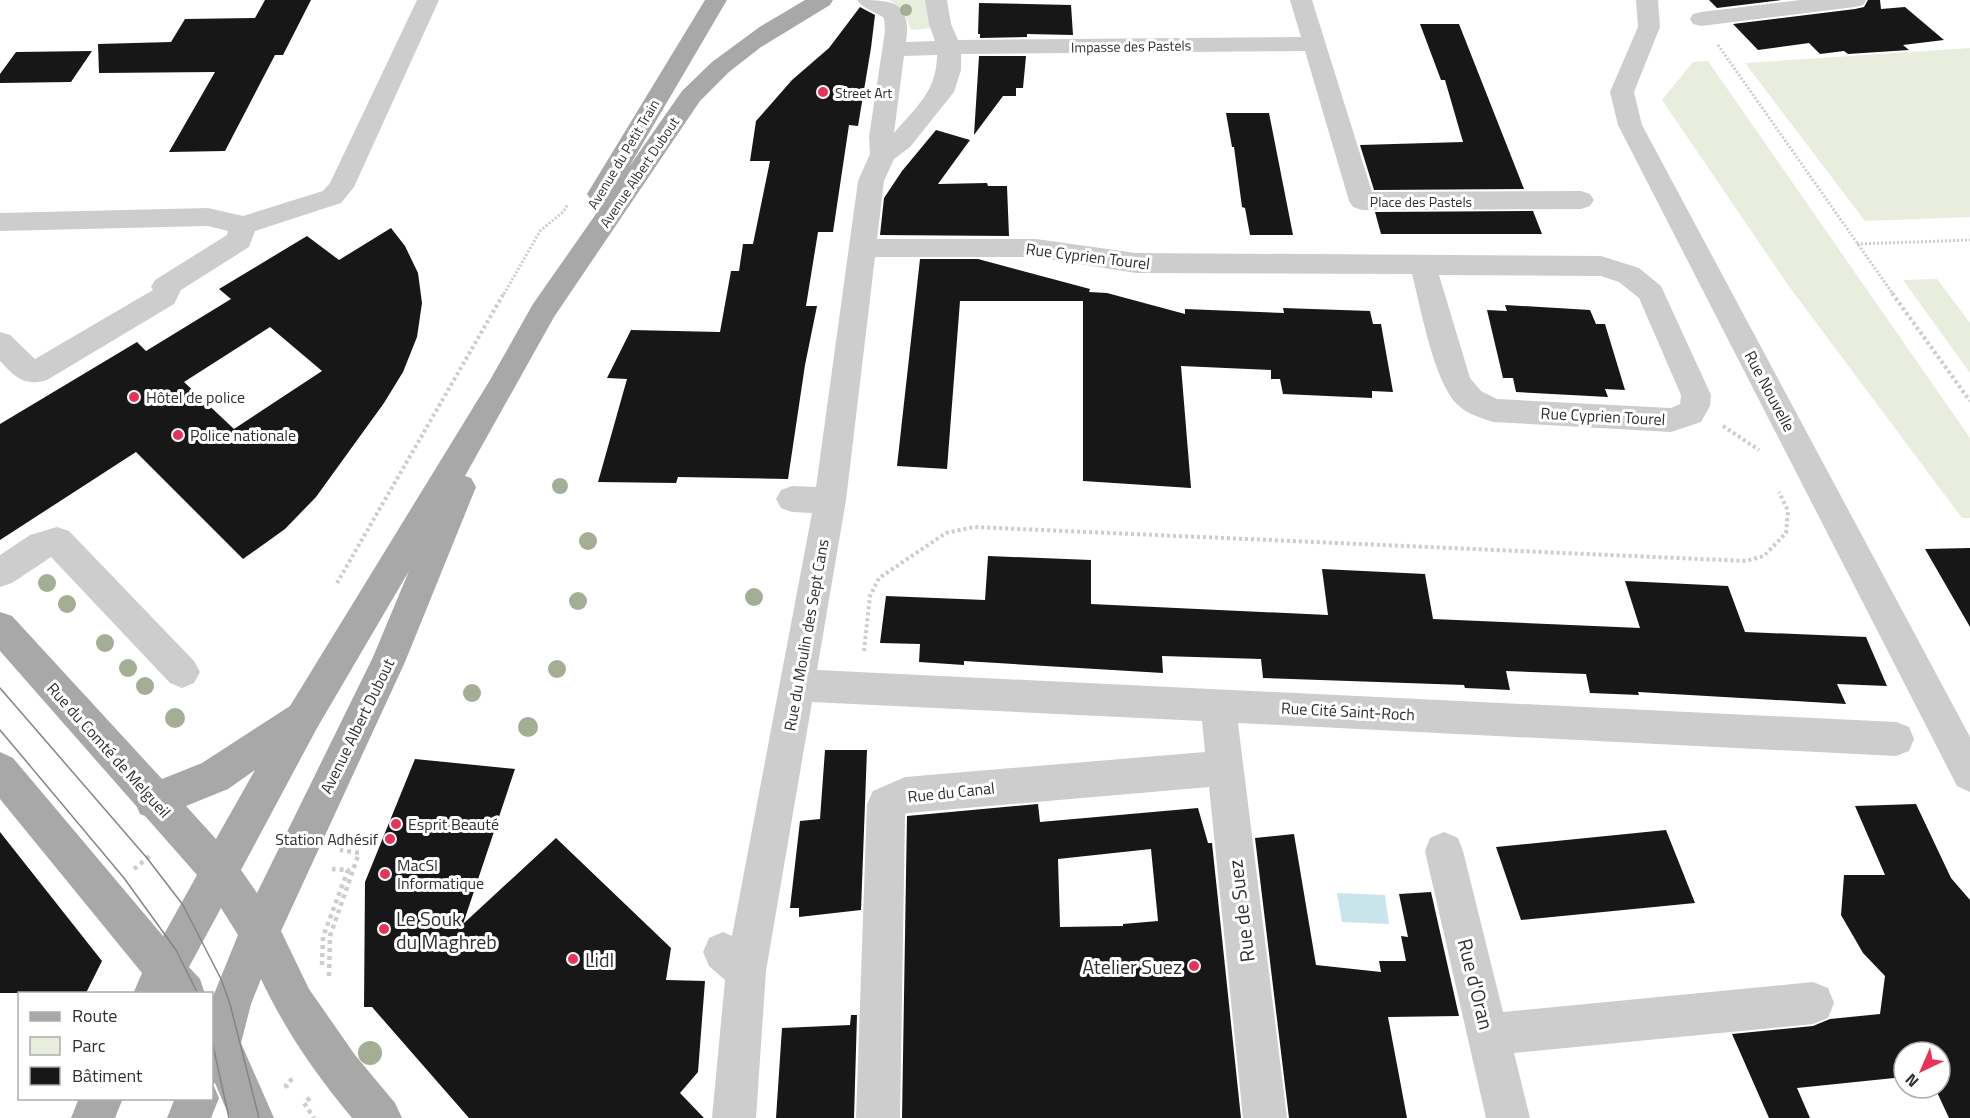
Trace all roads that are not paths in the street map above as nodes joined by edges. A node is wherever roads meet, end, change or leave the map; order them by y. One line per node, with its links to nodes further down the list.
1 (428, 0): 18 (street)
2 (822, 0): 11 (main road, Avenue Albert Dubout)
3 (868, 0): 14 (street, Rue du Moulin des Sept Cans)
4 (936, 0): 13 (street, Rue du Moulin des Sept Cans)
5 (1301, 0): 12 (street, Place des Pastels)
6 (1647, 0): 35 (street, Rue Nouvelle)
7 (1855, 0): 9 (street)
8 (715, 1): 11 (main road, Avenue du Petit Train); 21 (main road, Avenue du Petit Train)
9 (1808, 3): 10 (street)
10 (1701, 19)
11 (782, 21): 21 (main road, Avenue Albert Dubout)
12 (1313, 44): 13 (street, Impasse des Pastels); 16 (street, Place des Pastels)
13 (949, 47): 14 (street); 15 (street, Rue du Moulin des Sept Cans)
14 (893, 50): 15 (street, Rue du Moulin des Sept Cans)
15 (883, 154): 19 (street, Rue du Moulin des Sept Cans)
16 (1581, 200)
17 (0, 222): 18 (street)
18 (243, 225): 22 (street)
19 (861, 248): 20 (street, Rue Cyprien Tourel); 25 (street, Rue du Moulin des Sept Cans)
20 (1423, 266): 20 (street, Rue Cyprien Tourel)
21 (543, 311): 23 (main road, Avenue Albert Dubout)
22 (0, 343)
23 (501, 388): 31 (main road, Avenue Albert Dubout); 39 (main road, Avenue Albert Dubout)
24 (792, 499): 25 (street)
25 (830, 500): 29 (street, Rue du Moulin des Sept Cans)
26 (0, 573): 28 (street)
27 (0, 627): 36 (main road, Rue du Comté de Melgueil)
28 (182, 672)
29 (799, 685): 30 (street, Rue Cité Saint-Roch); 50 (street, Rue du Moulin des Sept Cans)
30 (1218, 704): 32 (street, Rue Cité Saint-Roch); 33 (street, Rue de Suez)
31 (304, 716): 36 (main road); 38 (main road, Avenue Albert Dubout)
32 (1896, 739)
33 (1224, 768): 51 (street, Rue du Canal); 52 (street, Rue de Suez)
34 (0, 770): 40 (main road)
35 (1970, 774)
36 (153, 801): 38 (main road, Rue du Comté de Melgueil)
37 (1444, 850): 42 (street, Rue d'Oran)
38 (219, 871): 39 (main road, Rue du Comté de Melgueil); 40 (main road, Avenue Albert Dubout)
39 (260, 932): 43 (main road, Avenue Albert Dubout); 49 (main road, Rue du Comté de Melgueil)
40 (168, 985)
41 (1813, 1003): 42 (street)
42 (1488, 1034): 53 (street, Rue d'Oran)
43 (214, 1044): 48 (main road)
44 (101, 1100): 46 (main road)
45 (196, 1100): 47 (main road)
46 (93, 1118)
47 (189, 1118)
48 (252, 1118)
49 (380, 1118)
50 (735, 1118)
51 (878, 1118)
52 (1265, 1118)
53 (1508, 1118)

